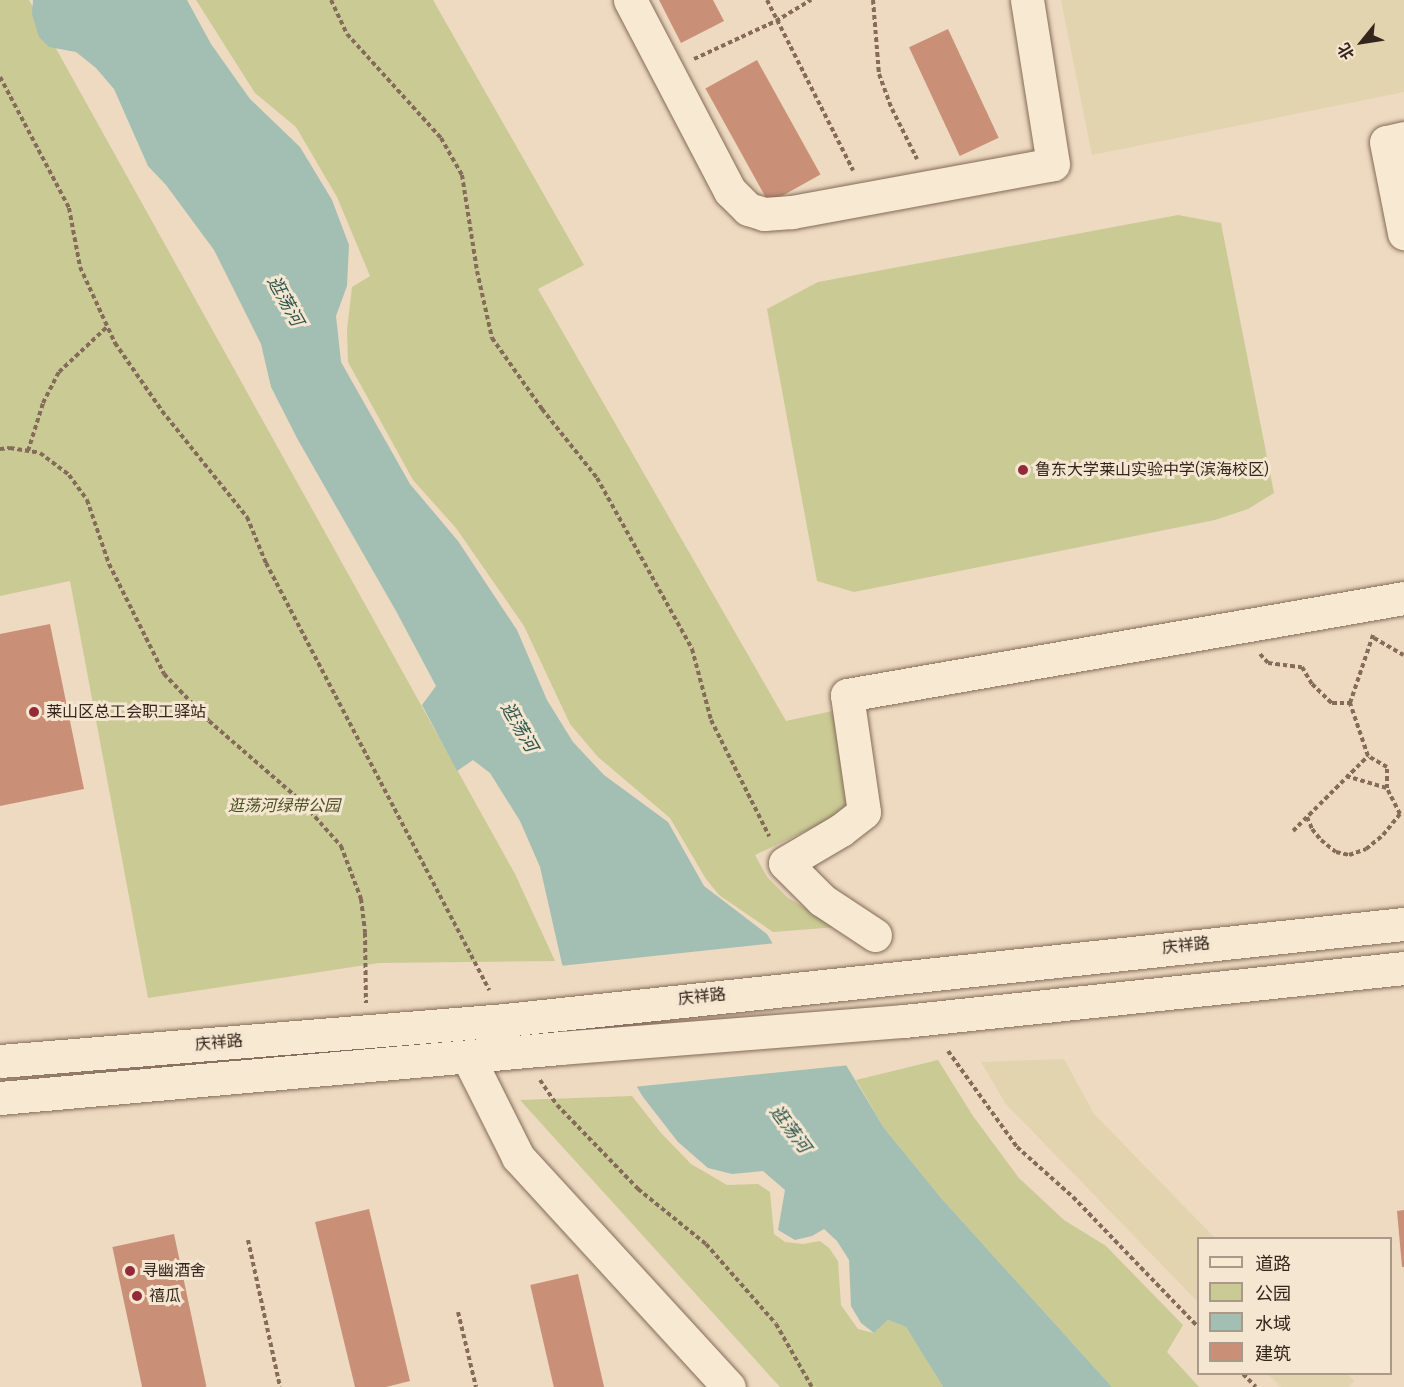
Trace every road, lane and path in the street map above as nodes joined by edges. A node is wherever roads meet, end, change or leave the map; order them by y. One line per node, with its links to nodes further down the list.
1 (332, 0): 29 (path)
2 (630, 0): 8 (street)
3 (766, 0): 7 (path)
4 (811, 0): 7 (path)
5 (873, 0): 11 (path)
6 (1027, 0): 11 (street)
7 (776, 21): 8 (path); 12 (path)
8 (664, 65): 12 (street)
9 (0, 77): 14 (path)
10 (1404, 138): 13 (street)
11 (932, 186): 12 (street)
12 (867, 198)
13 (1404, 233)
14 (108, 326): 16 (path); 33 (path)
15 (0, 449): 16 (path)
16 (28, 451): 34 (path)
17 (1404, 598): 18 (street)
18 (1372, 604): 19 (street); 20 (path)
19 (1249, 627): 22 (path); 29 (street)
20 (1374, 638): 21 (path); 22 (path)
21 (1404, 656)
22 (1350, 703): 23 (path)
23 (1368, 756): 24 (path); 25 (path)
24 (1346, 776): 25 (path); 27 (path)
25 (1387, 788): 26 (path)
26 (1402, 812): 27 (path)
27 (1307, 817): 28 (path)
28 (1293, 831)
29 (785, 863): 31 (street)
30 (1404, 924): 33 (street, 庆祥路)
31 (875, 935)
32 (1404, 968): 36 (street)
33 (505, 1020): 34 (street, 庆祥路)
34 (369, 1030): 38 (street, 庆祥路)
35 (948, 1051): 42 (path)
36 (521, 1052): 37 (street); 47 (path)
37 (468, 1057): 39 (street); 46 (street)
38 (0, 1061)
39 (0, 1098)
40 (248, 1240): 44 (path)
41 (458, 1312): 45 (path)
42 (1197, 1326)
43 (1244, 1375): 48 (path)
44 (280, 1387)
45 (476, 1387)
46 (729, 1387)
47 (812, 1387)
48 (1256, 1387)

